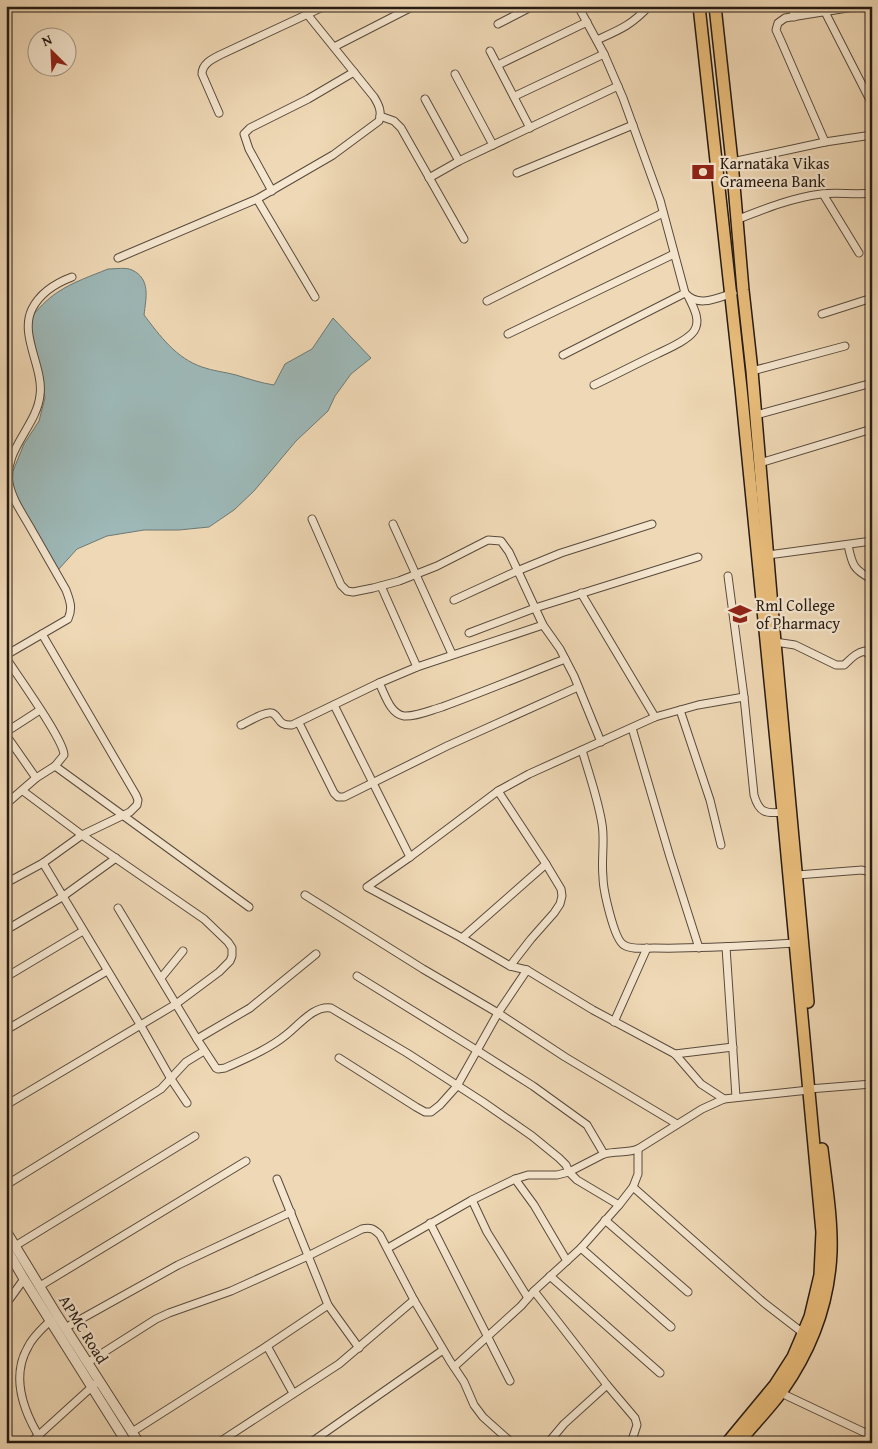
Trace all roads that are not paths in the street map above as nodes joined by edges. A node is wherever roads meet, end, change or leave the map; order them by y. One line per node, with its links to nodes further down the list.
1 (325, 6): 11 (street)
2 (414, 6): 16 (street)
3 (534, 6): 14 (street)
4 (578, 6): 13 (street)
5 (649, 6): 15 (street)
6 (699, 6): 49 (main road)
7 (716, 6): 34 (main road)
8 (793, 6): 12 (street)
9 (860, 6): 10 (street)
10 (825, 12): 12 (street); 25 (street)
11 (307, 14): 16 (street); 26 (street)
12 (794, 17): 31 (street)
13 (587, 22): 15 (street); 19 (street)
14 (498, 24)
15 (597, 40): 18 (street)
16 (334, 47): 20 (street)
17 (490, 51): 19 (street)
18 (604, 54): 22 (street); 23 (street)
19 (498, 65): 23 (street)
20 (354, 72): 27 (street); 37 (street)
21 (455, 74): 32 (street)
22 (618, 86): 28 (street); 29 (street)
23 (515, 96): 29 (street)
24 (425, 99): 33 (street)
25 (872, 104)
26 (219, 113)
27 (380, 116): 36 (street); 37 (street)
28 (633, 125): 35 (street); 41 (street)
29 (530, 128): 32 (street)
30 (872, 135): 31 (street)
31 (825, 142): 34 (street)
32 (493, 145): 33 (street)
33 (459, 161): 36 (street)
34 (732, 162): 42 (main road)
35 (516, 173)
36 (429, 178): 43 (street)
37 (272, 190): 40 (street)
38 (872, 193): 39 (street)
39 (823, 194): 42 (street); 44 (street)
40 (258, 199): 46 (street); 51 (street)
41 (663, 213): 45 (street); 53 (street)
42 (736, 220): 48 (main road)
43 (464, 239)
44 (859, 253)
45 (674, 254): 50 (street); 55 (street)
46 (118, 258)
47 (72, 277): 81 (street)
48 (743, 290): 49 (street); 58 (main road)
49 (730, 294): 50 (street); 107 (main road)
50 (687, 296): 57 (street); 60 (street)
51 (315, 297)
52 (872, 298): 54 (street)
53 (487, 301)
54 (822, 314)
55 (508, 334)
56 (845, 346): 58 (street)
57 (563, 355)
58 (752, 371): 61 (main road)
59 (872, 383): 61 (street)
60 (594, 385)
61 (756, 414): 63 (main road)
62 (872, 429): 63 (street)
63 (760, 463): 69 (main road)
64 (312, 519): 75 (street)
65 (393, 524): 72 (street)
66 (652, 524): 71 (street)
67 (872, 542): 68 (street)
68 (848, 544): 69 (street); 74 (street)
69 (768, 555): 82 (main road)
70 (698, 557): 76 (street)
71 (517, 571): 72 (street); 77 (street); 78 (street)
72 (416, 575): 75 (street); 83 (street)
73 (728, 576): 90 (street)
74 (872, 580)
75 (381, 586): 87 (street)
76 (582, 593): 78 (street); 94 (street)
77 (454, 600)
78 (535, 608): 79 (street); 80 (street)
79 (544, 625): 83 (street); 86 (street)
80 (469, 633)
81 (42, 634): 84 (street); 108 (street)
82 (775, 642): 85 (street); 116 (main road)
83 (452, 654): 87 (street)
84 (6, 656): 92 (street)
85 (872, 657)
86 (565, 659): 88 (street); 89 (street)
87 (417, 667): 88 (street)
88 (380, 683): 91 (street)
89 (578, 687): 99 (street); 103 (street)
90 (744, 697): 93 (street); 107 (street)
91 (334, 705): 95 (street); 103 (street)
92 (40, 710): 98 (street); 101 (street)
93 (680, 710): 94 (street); 110 (street)
94 (655, 717): 97 (street)
95 (299, 722): 96 (street); 103 (street)
96 (241, 725)
97 (632, 728): 99 (street); 128 (street)
98 (6, 734): 102 (street)
99 (601, 742): 100 (street)
100 (582, 750): 105 (street); 127 (street)
101 (55, 766): 102 (street); 108 (street)
102 (36, 778): 104 (street)
103 (373, 783): 111 (street)
104 (23, 791): 106 (street); 109 (street)
105 (498, 792): 111 (street); 114 (street)
106 (6, 804)
107 (783, 812): 125 (main road)
108 (123, 816): 109 (street); 120 (street)
109 (82, 835): 112 (street); 113 (street)
110 (721, 845)
111 (410, 857): 124 (street)
112 (116, 858): 119 (street); 137 (street)
113 (43, 863): 117 (street); 119 (street)
114 (546, 864): 124 (street); 131 (street)
115 (872, 874): 116 (street)
116 (797, 875): 151 (main road)
117 (6, 883)
118 (306, 895): 138 (street)
119 (62, 897): 122 (street); 123 (street)
120 (249, 907)
121 (118, 908): 136 (street)
122 (6, 930)
123 (83, 931): 133 (street); 135 (street)
124 (462, 938): 131 (street)
125 (795, 943): 126 (street); 151 (main road)
126 (726, 947): 128 (street); 143 (street)
127 (647, 948): 128 (street); 139 (street)
128 (699, 948)
129 (183, 951): 136 (street)
130 (316, 954): 142 (street)
131 (510, 966): 132 (street)
132 (527, 970): 138 (street); 139 (street)
133 (107, 971): 140 (street); 141 (street)
134 (357, 976): 144 (street)
135 (6, 977)
136 (161, 978): 137 (street)
137 (176, 1004): 140 (street); 142 (street)
138 (498, 1013): 144 (street); 156 (street)
139 (614, 1022): 146 (street)
140 (141, 1026): 148 (street); 155 (street)
141 (6, 1030)
142 (197, 1039): 145 (street)
143 (733, 1047): 146 (street); 152 (street)
144 (478, 1050): 150 (street); 159 (street)
145 (204, 1051): 148 (street); 150 (street)
146 (675, 1054): 153 (street)
147 (339, 1058): 150 (street)
148 (171, 1079): 154 (street); 164 (street)
149 (872, 1084): 151 (street)
150 (457, 1086): 161 (street)
151 (811, 1089): 152 (street); 189 (main road); 201 (main road)
152 (736, 1097): 153 (street)
153 (724, 1099): 156 (street)
154 (187, 1103)
155 (6, 1106)
156 (677, 1124): 158 (street)
157 (195, 1136): 172 (street)
158 (638, 1149): 159 (street); 165 (street)
159 (604, 1154): 161 (street)
160 (246, 1160): 179 (street)
161 (568, 1172): 163 (street); 167 (street)
162 (277, 1179): 168 (street)
163 (515, 1179): 166 (street); 176 (street)
164 (6, 1185)
165 (633, 1187): 167 (street); 189 (street)
166 (472, 1200): 170 (street); 182 (street)
167 (619, 1205): 169 (street)
168 (291, 1212): 175 (street); 188 (street)
169 (606, 1220): 174 (street); 181 (street)
170 (430, 1223): 173 (street); 190 (street)
171 (6, 1230): 172 (street, APMC Road)
172 (11, 1247): 178 (street, APMC Road); 179 (street, APMC Road)
173 (388, 1248): 175 (street); 183 (street)
174 (581, 1248): 176 (street); 187 (street)
175 (308, 1256): 185 (street); 194 (street)
176 (567, 1261): 177 (street)
177 (550, 1276): 180 (street); 196 (street)
178 (24, 1279): 184 (street); 186 (street, APMC Road)
179 (40, 1286): 188 (street, APMC Road)
180 (534, 1292): 182 (street); 199 (street)
181 (688, 1292)
182 (528, 1298): 190 (street)
183 (414, 1300): 192 (street); 193 (street)
184 (6, 1304)
185 (328, 1305): 191 (street); 192 (street)
186 (51, 1320): 198 (street, APMC Road); 203 (street)
187 (671, 1327)
188 (65, 1328): 194 (street, APMC Road)
189 (803, 1334): 215 (main road)
190 (488, 1336): 195 (street); 197 (street)
191 (267, 1346): 200 (street); 202 (street)
192 (359, 1348): 200 (street)
193 (443, 1350): 195 (street); 205 (street)
194 (87, 1362): 198 (street, APMC Road)
195 (454, 1367): 212 (street)
196 (660, 1372)
197 (510, 1380)
198 (95, 1384): 202 (street, APMC Road); 203 (street); 208 (street, APMC Road)
199 (607, 1385): 213 (street); 214 (street)
200 (293, 1393): 210 (street)
201 (781, 1393): 204 (street); 216 (main road)
202 (132, 1432): 209 (street, APMC Road)
203 (38, 1435): 206 (street); 207 (street)
204 (872, 1436)
205 (319, 1440): 211 (street)
206 (30, 1443)
207 (43, 1443)
208 (127, 1443)
209 (139, 1443)
210 (218, 1443)
211 (310, 1443)
212 (512, 1443)
213 (548, 1443)
214 (632, 1443)
215 (728, 1443)
216 (738, 1443)

